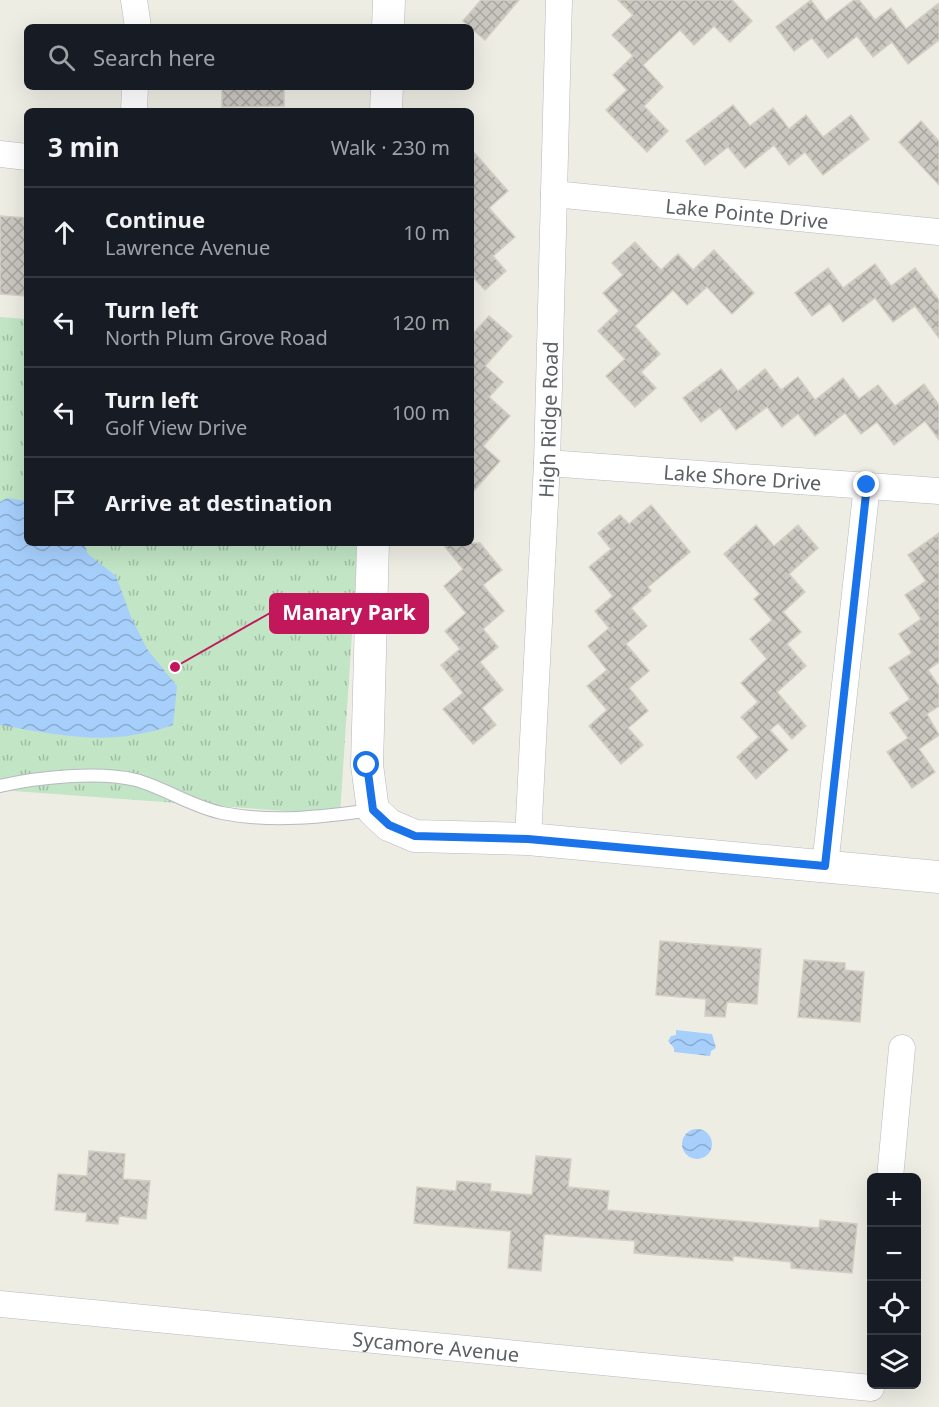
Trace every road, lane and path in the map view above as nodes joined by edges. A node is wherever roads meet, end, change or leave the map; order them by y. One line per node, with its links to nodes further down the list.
1 (134, 0): 4 (street)
2 (389, 0): 5 (street)
3 (559, 0): 12 (street, High Ridge Road)
4 (138, 24)
5 (388, 24)
6 (135, 90): 8 (street)
7 (387, 90): 9 (street)
8 (134, 108)
9 (386, 108)
10 (0, 154): 11 (street)
11 (24, 157)
12 (554, 194): 13 (street, Lake Pointe Drive); 14 (street, High Ridge Road)
13 (939, 232)
14 (547, 463): 15 (street, Lake Shore Drive); 20 (street, High Ridge Road)
15 (867, 485): 16 (street, Lake Shore Drive); 21 (street)
16 (939, 491)
17 (373, 546): 19 (street)
18 (0, 786): 19 (lane)
19 (373, 810): 20 (street)
20 (528, 839): 21 (street)
21 (825, 866): 22 (street)
22 (939, 877)
23 (902, 1048): 24 (street)
24 (890, 1173)
25 (0, 1304): 26 (street, Sycamore Avenue)
26 (873, 1392)

